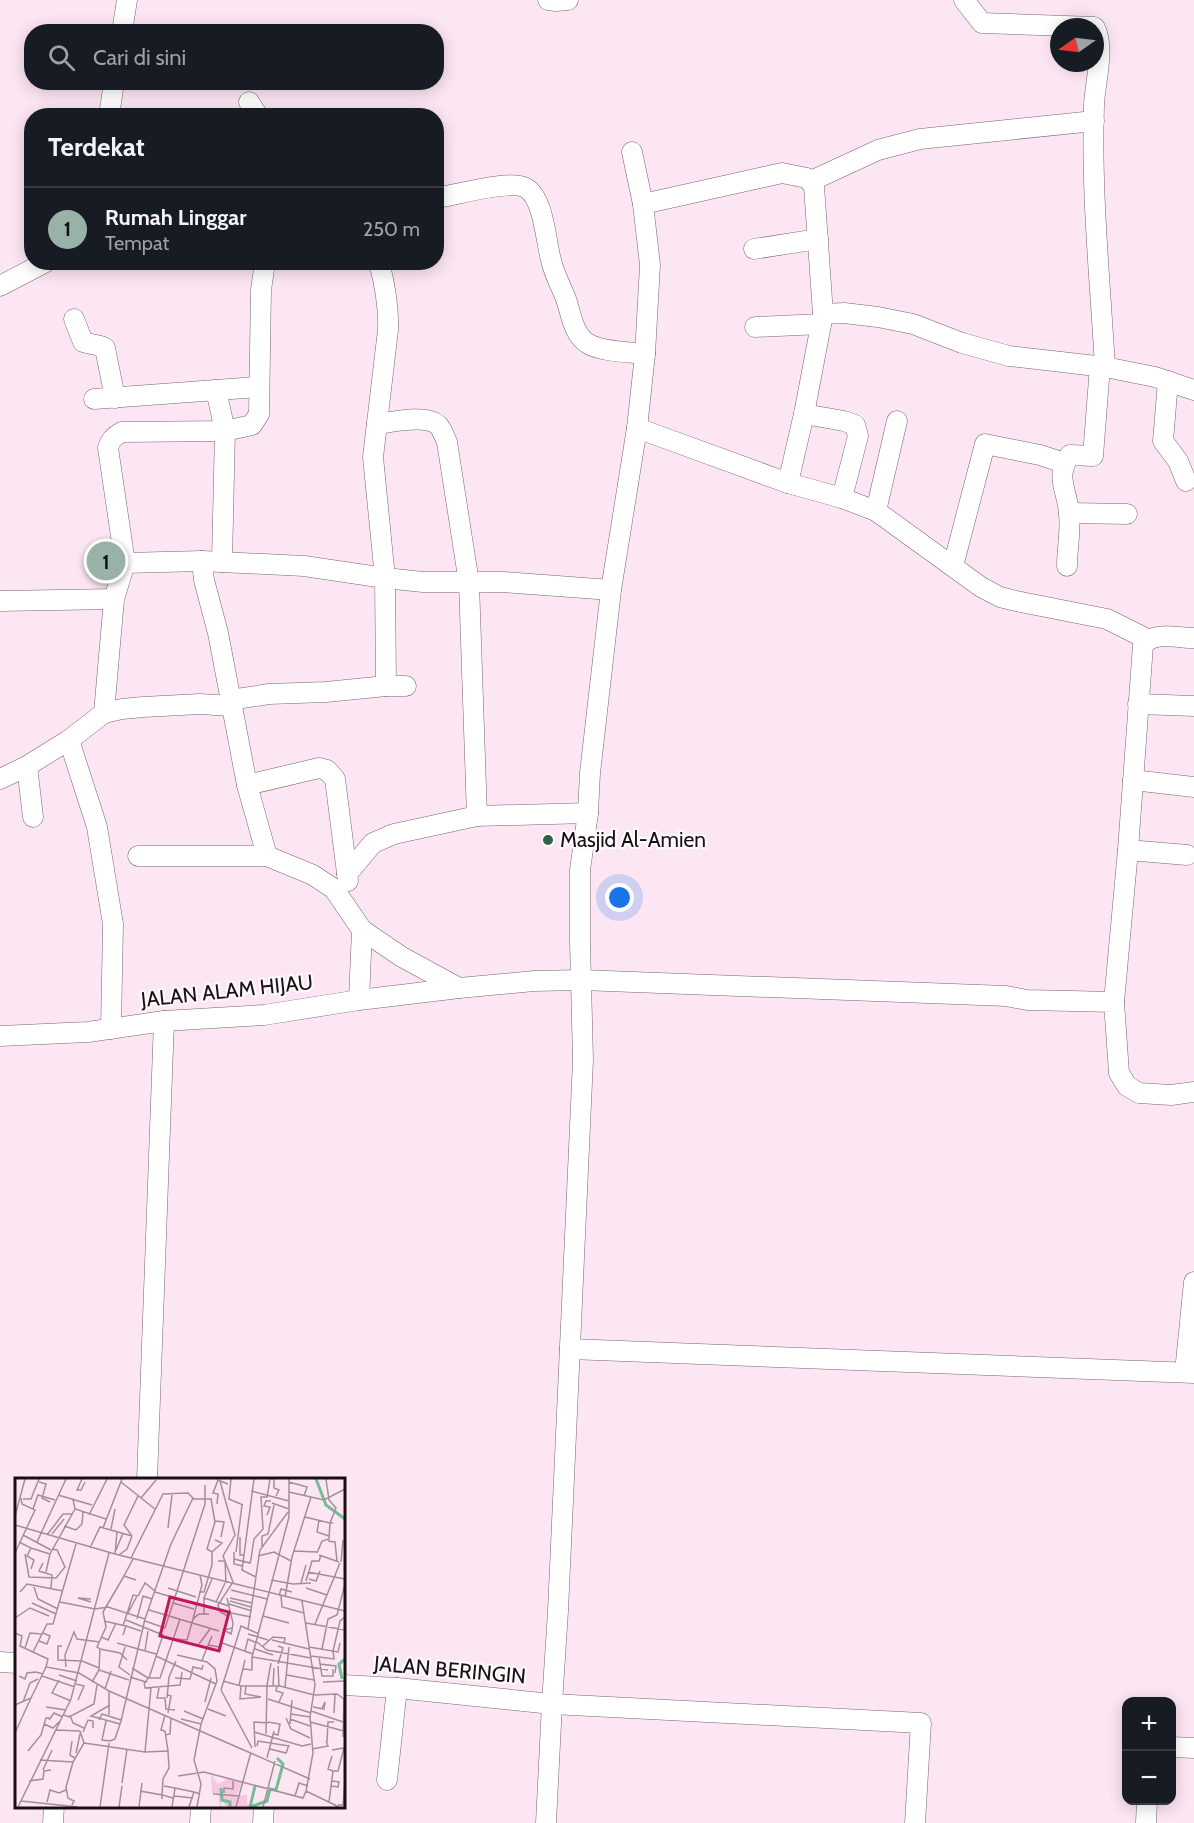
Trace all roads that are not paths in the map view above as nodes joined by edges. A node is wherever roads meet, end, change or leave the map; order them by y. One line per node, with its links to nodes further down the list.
1 (127, 0): 5 (street)
2 (548, 0): 3 (street)
3 (568, 0)
4 (964, 0): 6 (street)
5 (123, 24)
6 (1050, 26)
7 (1097, 72): 10 (street)
8 (113, 90): 9 (street)
9 (110, 108)
10 (1094, 121): 12 (street); 25 (street)
11 (632, 152): 14 (street)
12 (811, 181): 14 (street); 15 (street)
13 (444, 196): 24 (street)
14 (643, 204): 24 (street)
15 (818, 239): 16 (street); 22 (street)
16 (754, 249)
17 (31, 270): 20 (street)
18 (264, 270): 27 (street)
19 (381, 270): 34 (street)
20 (0, 286)
21 (74, 319): 30 (street)
22 (822, 319): 23 (street); 25 (street); 32 (street)
23 (755, 327)
24 (645, 354): 35 (street)
25 (1102, 367): 26 (street); 37 (street)
26 (1168, 381): 29 (street); 38 (street)
27 (258, 387): 28 (street); 36 (street)
28 (216, 390): 30 (street); 36 (street)
29 (1194, 390)
30 (115, 398): 31 (street)
31 (94, 399)
32 (804, 414): 39 (street); 40 (street)
33 (897, 421): 41 (street)
34 (376, 424): 49 (street); 50 (street)
35 (637, 428): 39 (street); 51 (street)
36 (225, 431): 45 (street); 46 (street)
37 (1064, 463): 42 (street); 47 (street)
38 (1186, 481)
39 (788, 483): 40 (street)
40 (842, 498): 41 (street)
41 (876, 511): 47 (street)
42 (1069, 513): 43 (street); 48 (street)
43 (1127, 514)
44 (202, 561): 45 (street); 46 (street); 58 (street)
45 (222, 562): 49 (street)
46 (125, 563): 52 (street)
47 (953, 566): 55 (street)
48 (1067, 566)
49 (384, 578): 50 (street); 56 (street)
50 (469, 583): 51 (street); 69 (street)
51 (611, 590): 68 (street)
52 (114, 598): 53 (street); 61 (street)
53 (0, 601)
54 (1194, 638): 55 (street)
55 (1147, 639): 59 (street)
56 (386, 686): 57 (street); 58 (street)
57 (406, 686)
58 (231, 703): 61 (street); 66 (street)
59 (1138, 704): 60 (street); 65 (street)
60 (1194, 706)
61 (104, 713): 62 (street)
62 (69, 740): 63 (street); 82 (street)
63 (27, 766): 64 (street); 70 (street)
64 (0, 779)
65 (1133, 780): 67 (street); 71 (street)
66 (247, 785): 74 (street); 75 (street)
67 (1194, 787)
68 (588, 813): 69 (street); 77 (street)
69 (477, 816): 75 (street)
70 (33, 817)
71 (1128, 850): 72 (street); 80 (street)
72 (1187, 855)
73 (138, 856): 74 (street)
74 (267, 856): 76 (street)
75 (347, 874): 76 (street)
76 (357, 922): 78 (street); 79 (street)
77 (582, 980): 78 (street, JALAN ALAM HIJAU); 80 (street, JALAN ALAM HIJAU); 86 (street)
78 (459, 988): 79 (street, JALAN ALAM HIJAU)
79 (359, 1000): 81 (street, JALAN ALAM HIJAU)
80 (1114, 1002): 84 (street)
81 (164, 1021): 82 (street, JALAN ALAM HIJAU); 88 (street)
82 (111, 1029): 83 (street, JALAN ALAM HIJAU)
83 (0, 1036)
84 (1194, 1092)
85 (1194, 1282): 87 (street)
86 (570, 1349): 87 (street); 93 (street)
87 (1189, 1373)
88 (147, 1478)
89 (0, 1662): 90 (street)
90 (15, 1664)
91 (345, 1685): 92 (street, JALAN BERINGIN)
92 (397, 1688): 93 (street, JALAN BERINGIN); 96 (street)
93 (552, 1704): 104 (street); 105 (street, JALAN BERINGIN)
94 (1176, 1747): 95 (street)
95 (1194, 1748)
96 (387, 1780)
97 (1147, 1805): 106 (street)
98 (54, 1808): 101 (street)
99 (201, 1808): 102 (street)
100 (264, 1808): 103 (street)
101 (53, 1823)
102 (200, 1823)
103 (263, 1823)
104 (546, 1823)
105 (915, 1823)
106 (1146, 1823)

